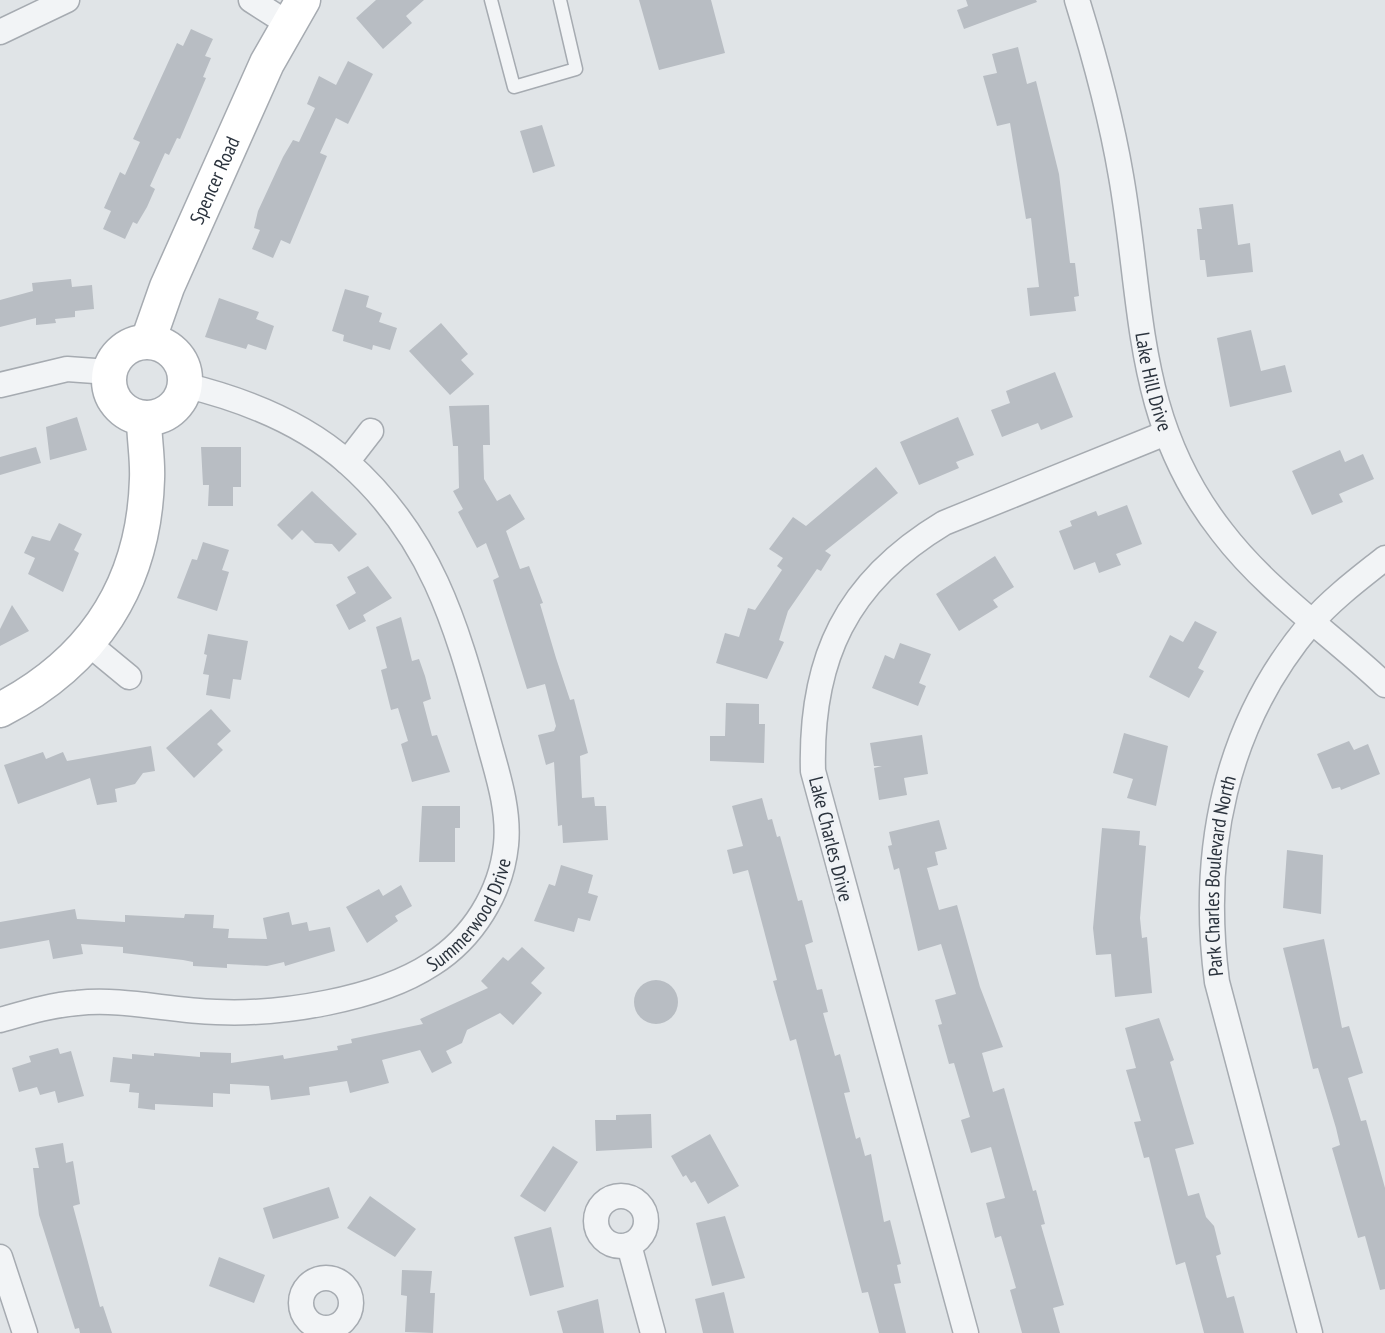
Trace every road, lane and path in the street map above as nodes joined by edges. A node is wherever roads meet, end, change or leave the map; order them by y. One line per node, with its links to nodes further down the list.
1 (67, 0): 7 (street)
2 (251, 0): 6 (street)
3 (491, 0): 4 (lane)
4 (560, 0)
5 (1077, 0): 14 (street, Lake Hill Drive)
6 (295, 12): 8 (main road, Spencer Road)
7 (0, 32)
8 (148, 341): 9 (main road); 11 (main road)
9 (109, 372): 10 (street); 12 (main road)
10 (0, 385)
11 (184, 385): 12 (main road); 15 (street, Summerwood Drive)
12 (144, 418): 18 (main road)
13 (371, 431): 15 (street)
14 (1166, 433): 17 (street, Lake Hill Drive); 27 (street, Lake Charles Drive)
15 (347, 462): 22 (street, Summerwood Drive)
16 (1385, 558): 17 (street, Park Charles Boulevard North)
17 (1312, 622): 20 (street, Lake Hill Drive); 28 (street, Park Charles Boulevard North)
18 (89, 644): 19 (street); 21 (main road)
19 (129, 677)
20 (1385, 685)
21 (0, 710)
22 (0, 1020)
23 (629, 1245): 26 (street)
24 (0, 1257): 25 (street)
25 (25, 1333)
26 (653, 1333)
27 (966, 1333)
28 (1310, 1333)

